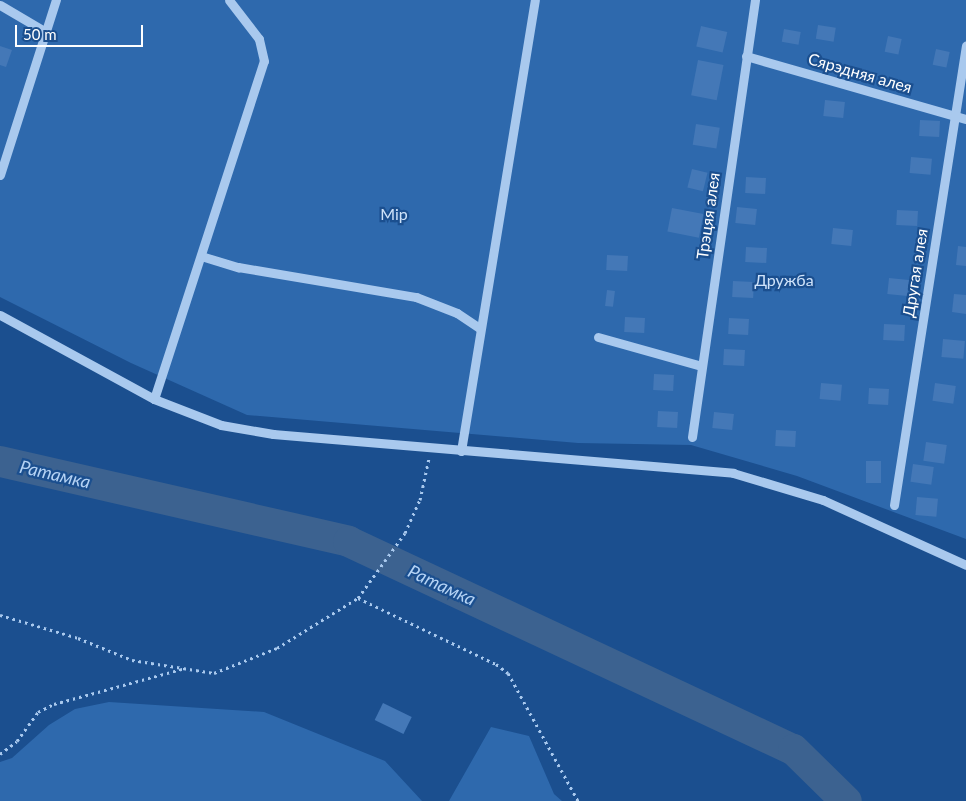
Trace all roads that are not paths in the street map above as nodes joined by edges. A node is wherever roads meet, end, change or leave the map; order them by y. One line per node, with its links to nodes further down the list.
1 (56, 0): 6 (street)
2 (229, 0): 12 (street)
3 (535, 0): 14 (street)
4 (755, 0): 8 (street, Трэцяя алея)
5 (0, 5): 6 (street)
6 (46, 32): 11 (street)
7 (966, 46): 9 (street, Другая алея)
8 (746, 56): 9 (street, Сярэдняя алея); 16 (street, Трэцяя алея)
9 (954, 116): 10 (street, Сярэдняя алея); 20 (street, Другая алея)
10 (966, 119)
11 (0, 175)
12 (201, 256): 14 (street); 17 (street)
13 (0, 315): 17 (street)
14 (479, 328): 19 (street)
15 (598, 338): 16 (street)
16 (702, 366): 18 (street, Трэцяя алея)
17 (154, 399): 19 (street)
18 (692, 437)
19 (462, 451): 21 (street)
20 (894, 505)
21 (966, 566)

